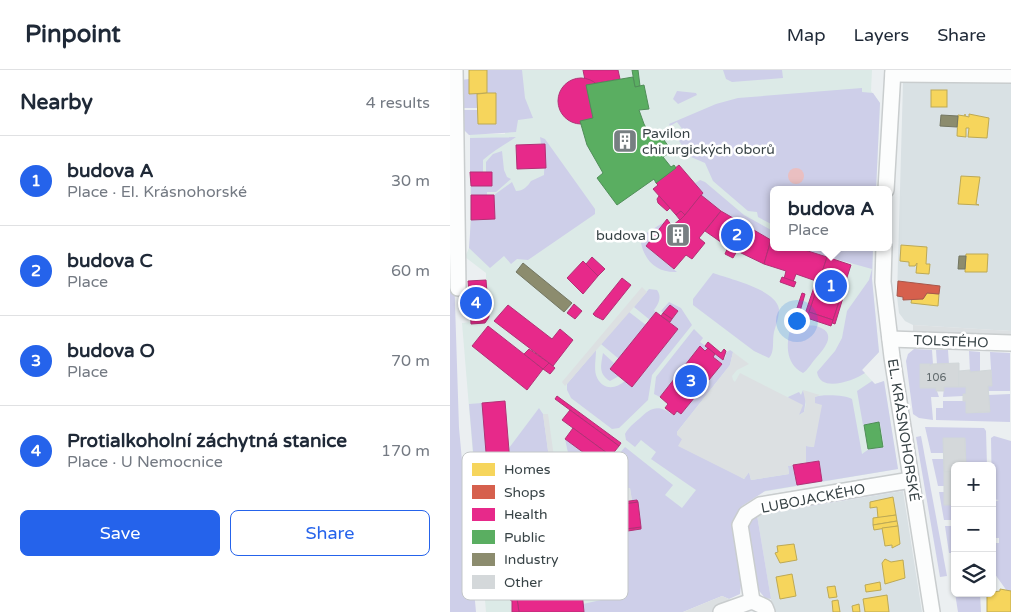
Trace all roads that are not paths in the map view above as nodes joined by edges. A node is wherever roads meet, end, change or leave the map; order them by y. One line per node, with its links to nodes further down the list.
1 (455, 70): 6 (street)
2 (893, 72): 3 (street); 4 (street)
3 (1011, 75)
4 (886, 186)
5 (884, 251): 7 (street, EL. KRÁSNOHORSKÉ)
6 (458, 288)
7 (890, 339): 8 (street, TOLSTÉHO); 9 (street, EL. KRÁSNOHORSKÉ)
8 (1011, 343)
9 (911, 480): 10 (street, LUBOJACKÉHO); 12 (street, EL. KRÁSNOHORSKÉ)
10 (761, 607): 11 (street)
11 (721, 612)
12 (932, 612)

